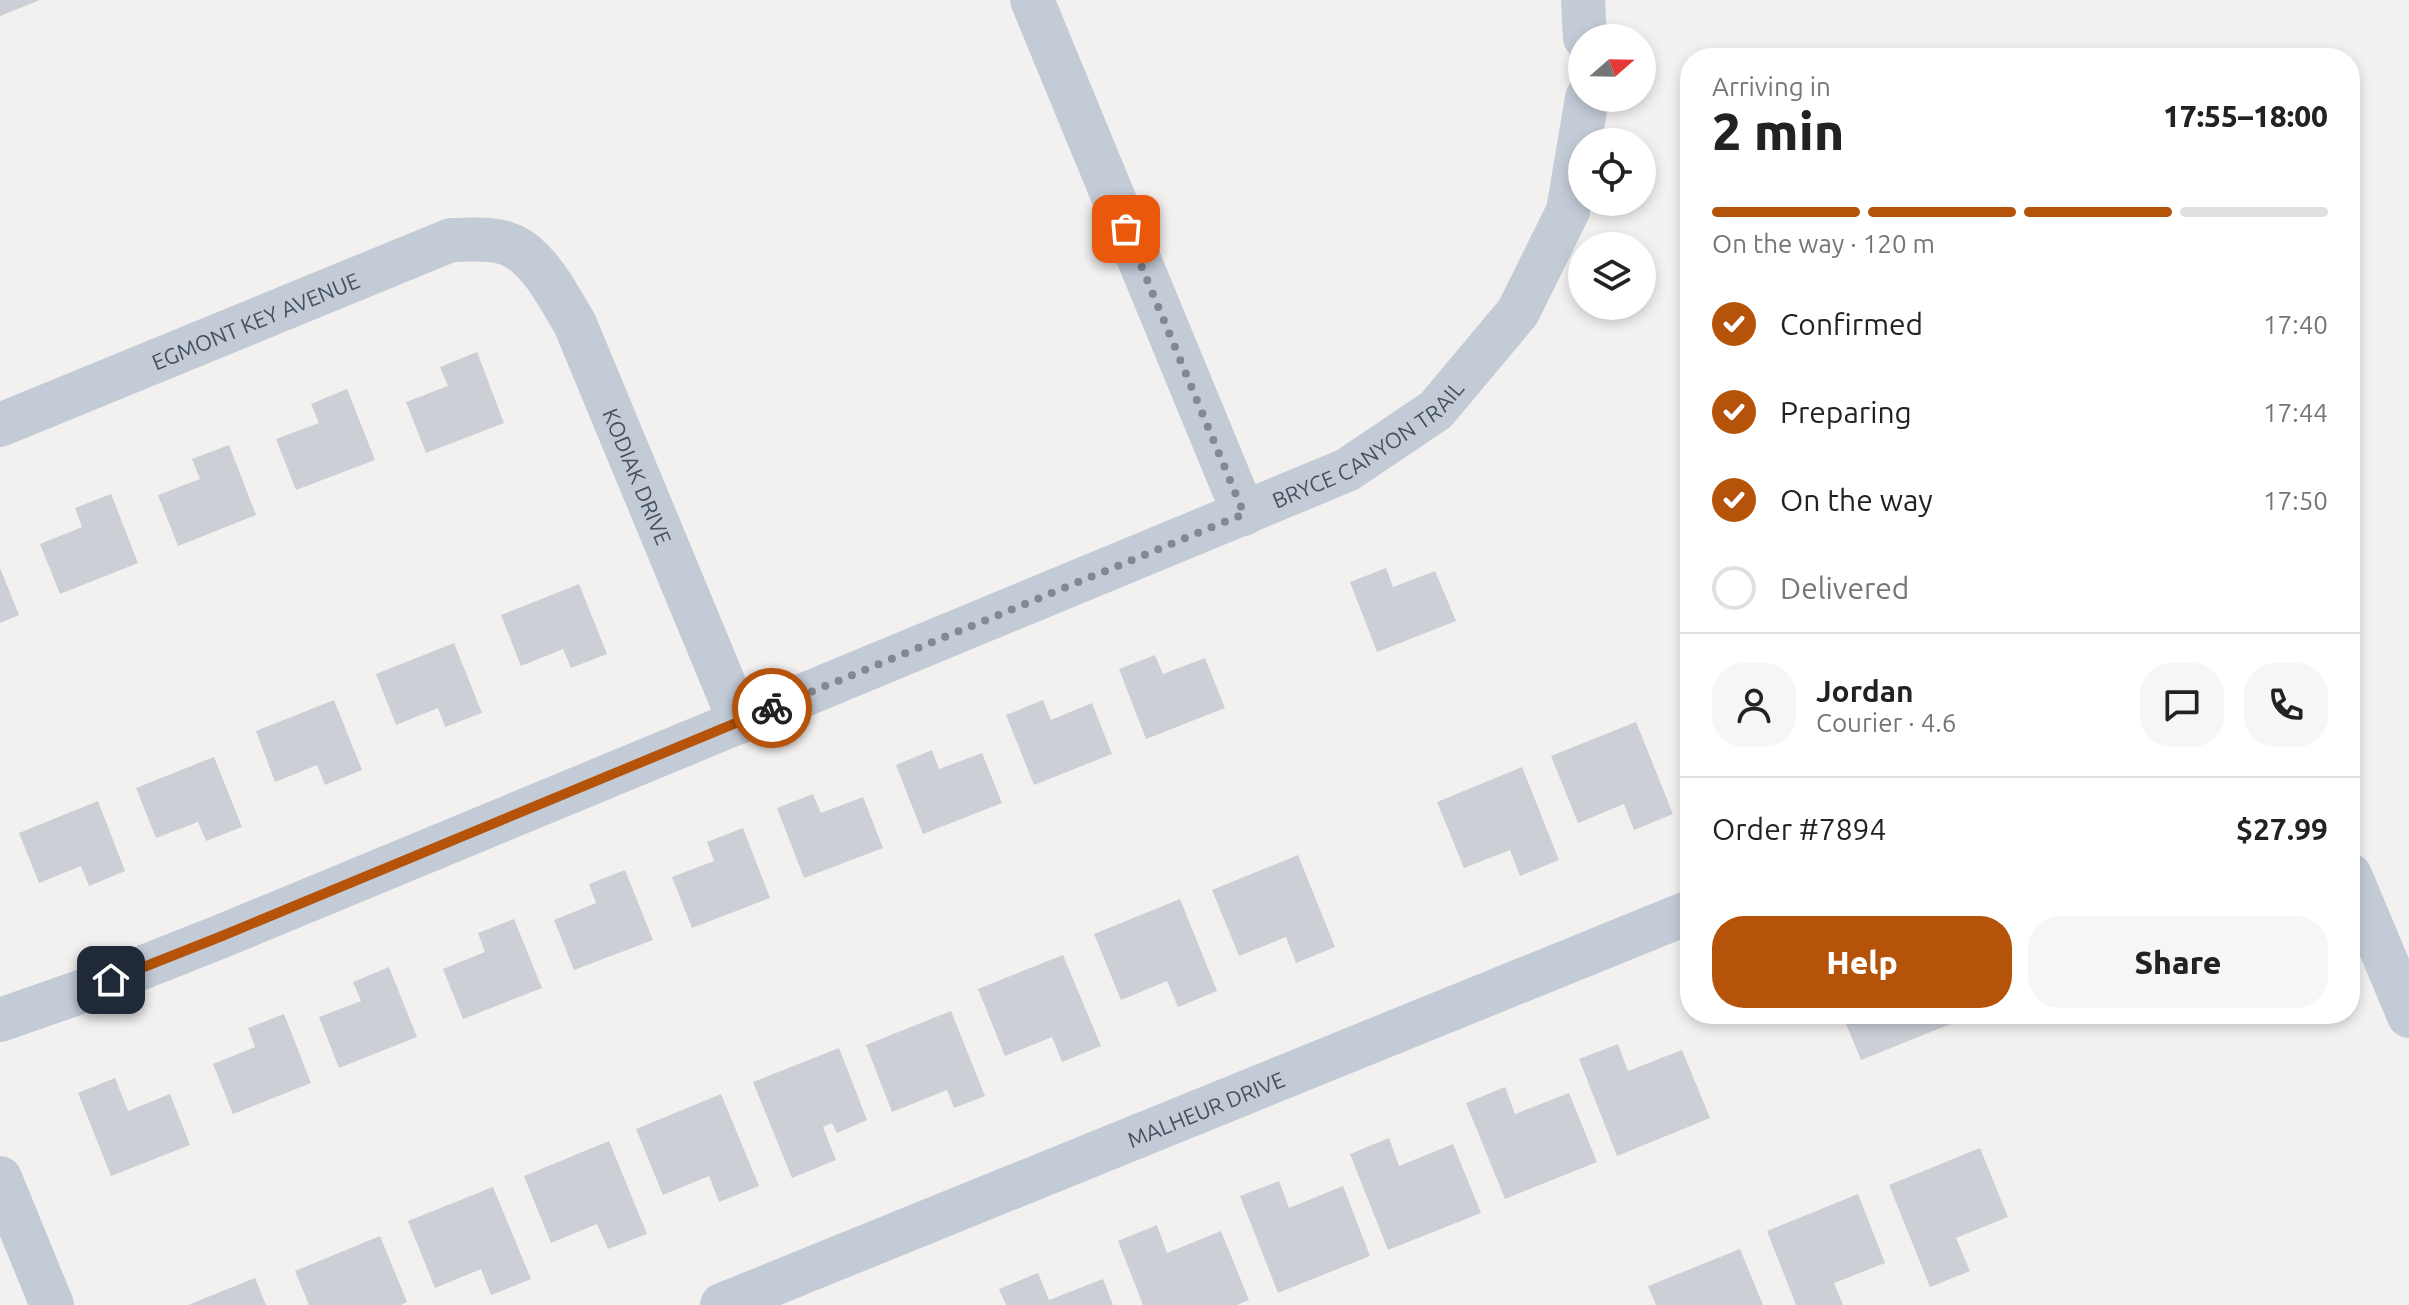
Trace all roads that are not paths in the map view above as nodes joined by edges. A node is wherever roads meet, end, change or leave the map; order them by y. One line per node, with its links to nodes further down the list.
1 (1032, 0): 7 (street)
2 (1583, 0): 3 (street)
3 (1584, 24)
4 (1585, 112): 7 (street, BRYCE CANYON TRAIL)
5 (513, 246): 6 (street, EGMONT KEY AVENUE); 8 (street, KODIAK DRIVE)
6 (0, 425)
7 (1244, 514): 8 (street, BRYCE CANYON TRAIL)
8 (740, 722): 12 (street, BRYCE CANYON TRAIL)
9 (2360, 899): 11 (street)
10 (1680, 916): 15 (street, MALHEUR DRIVE)
11 (2409, 1016)
12 (0, 1020)
13 (0, 1178): 14 (street)
14 (52, 1305)
15 (722, 1305)

